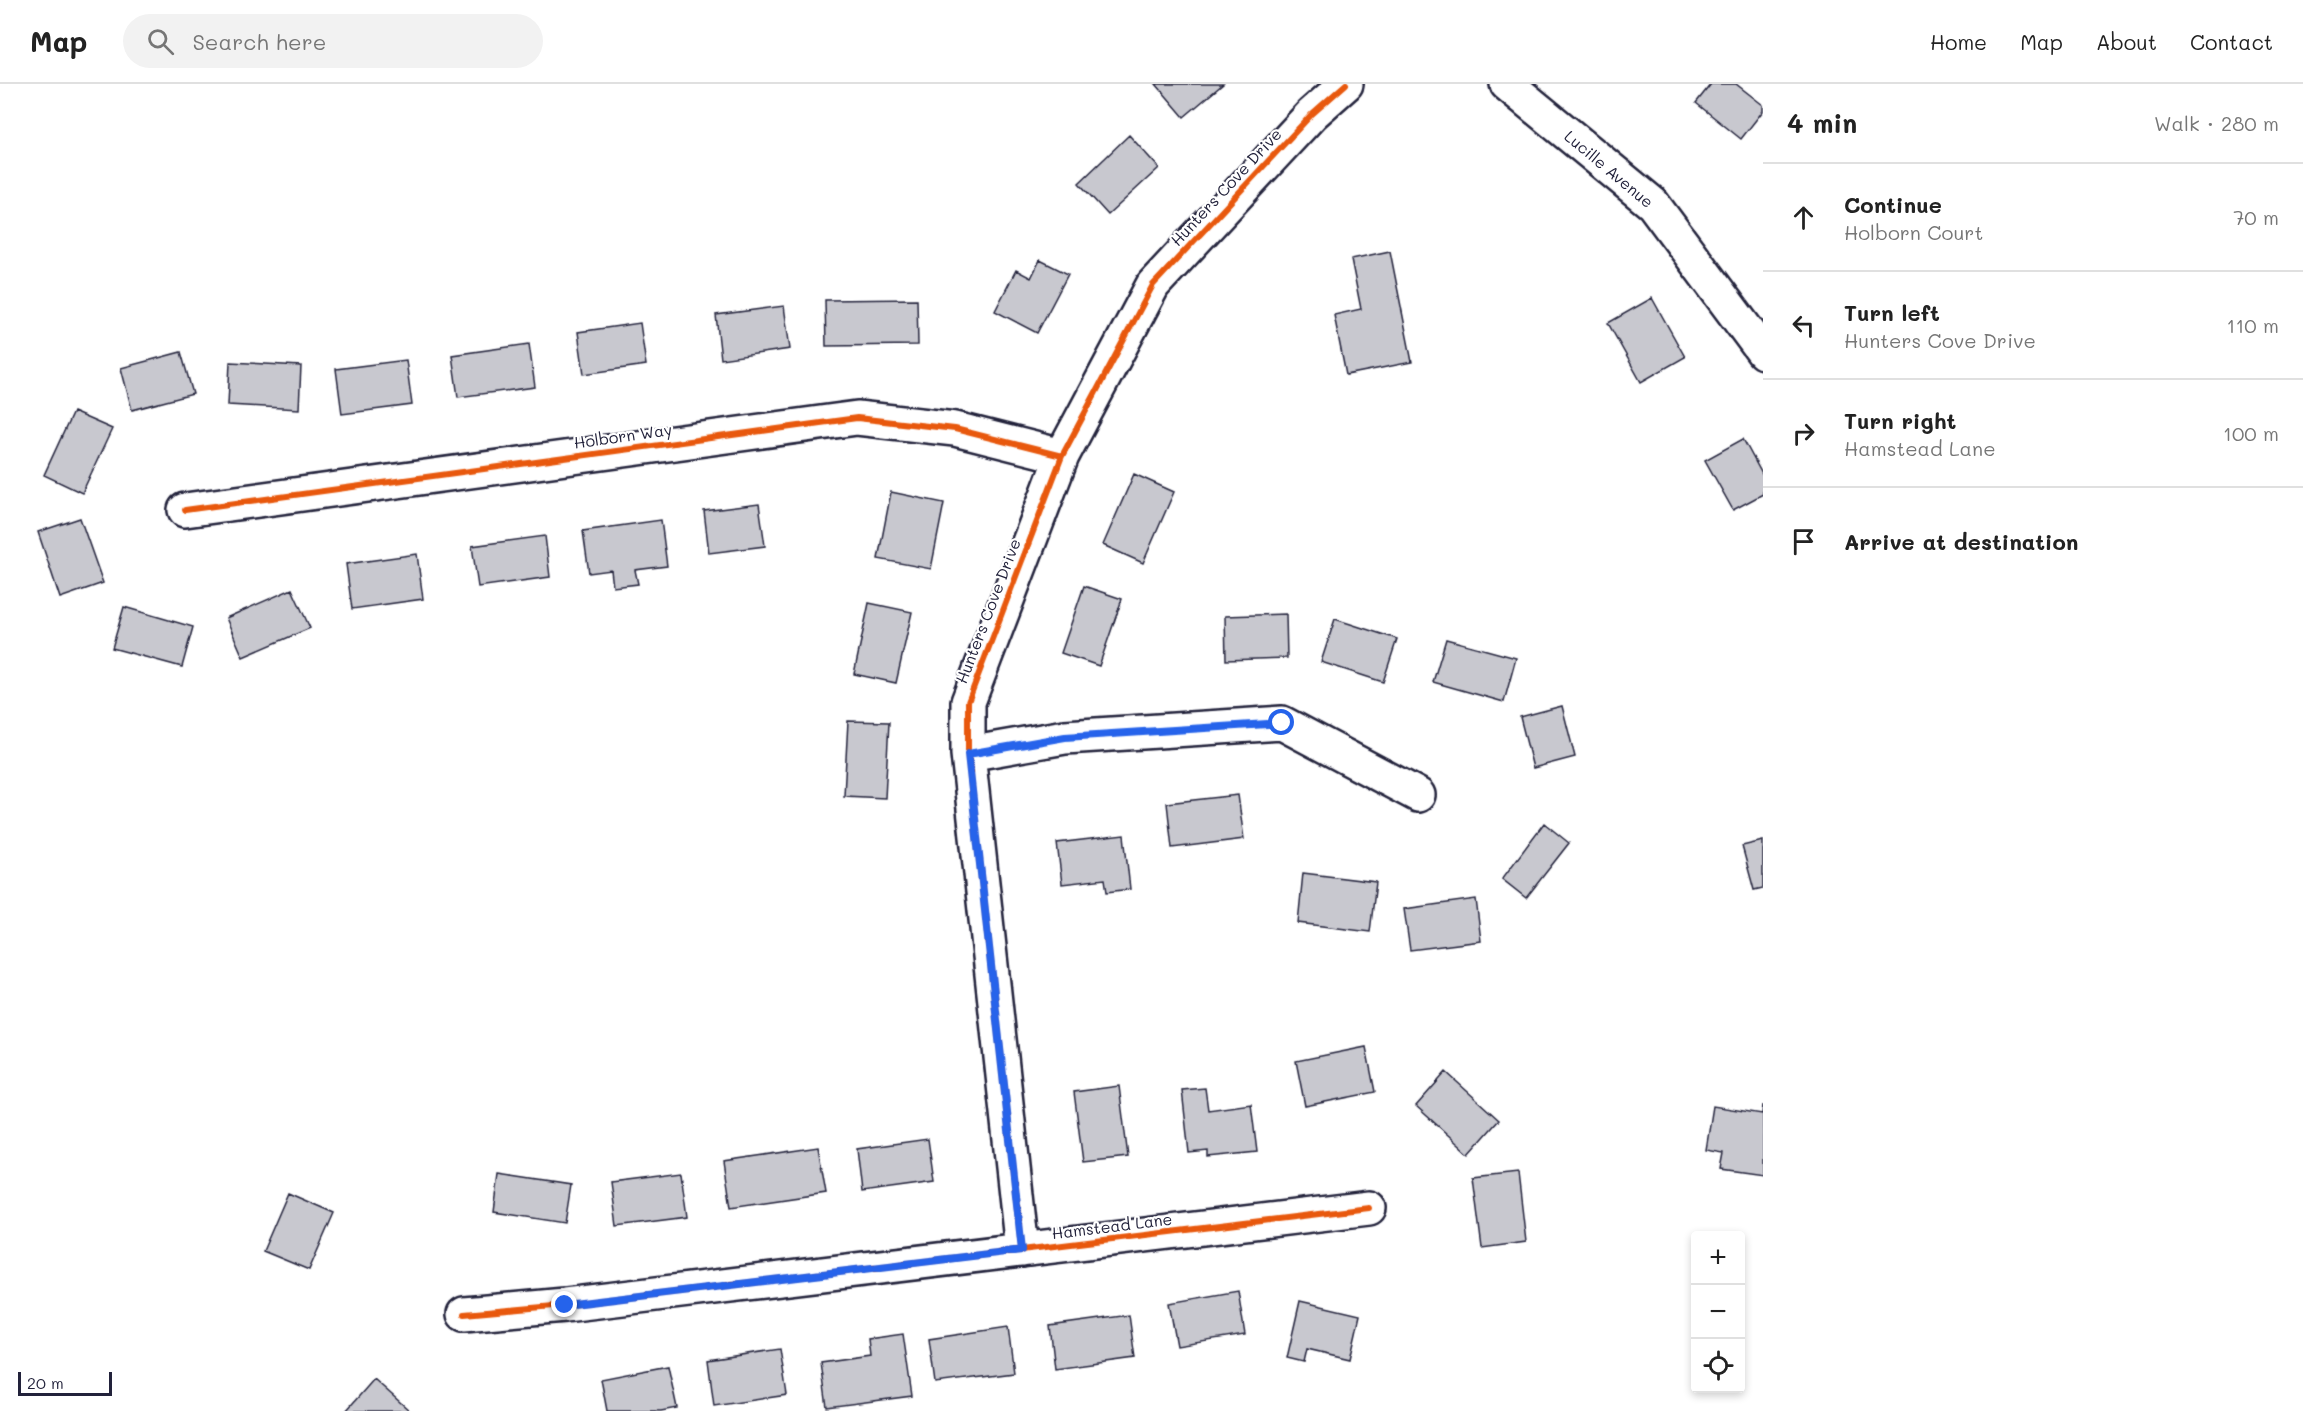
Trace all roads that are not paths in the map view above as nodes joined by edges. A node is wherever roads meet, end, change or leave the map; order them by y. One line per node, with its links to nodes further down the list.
1 (1346, 84): 4 (street, Hunters Cove Drive)
2 (1507, 84): 3 (street, Lucille Avenue)
3 (1763, 352)
4 (1062, 456): 5 (street, Holborn Way); 6 (street, Hunters Cove Drive)
5 (185, 510)
6 (968, 754): 7 (street); 9 (street, Hunters Cove Drive)
7 (1419, 795)
8 (1369, 1208): 9 (street, Hamstead Lane)
9 (1022, 1250): 10 (street, Hamstead Lane)
10 (464, 1314)

